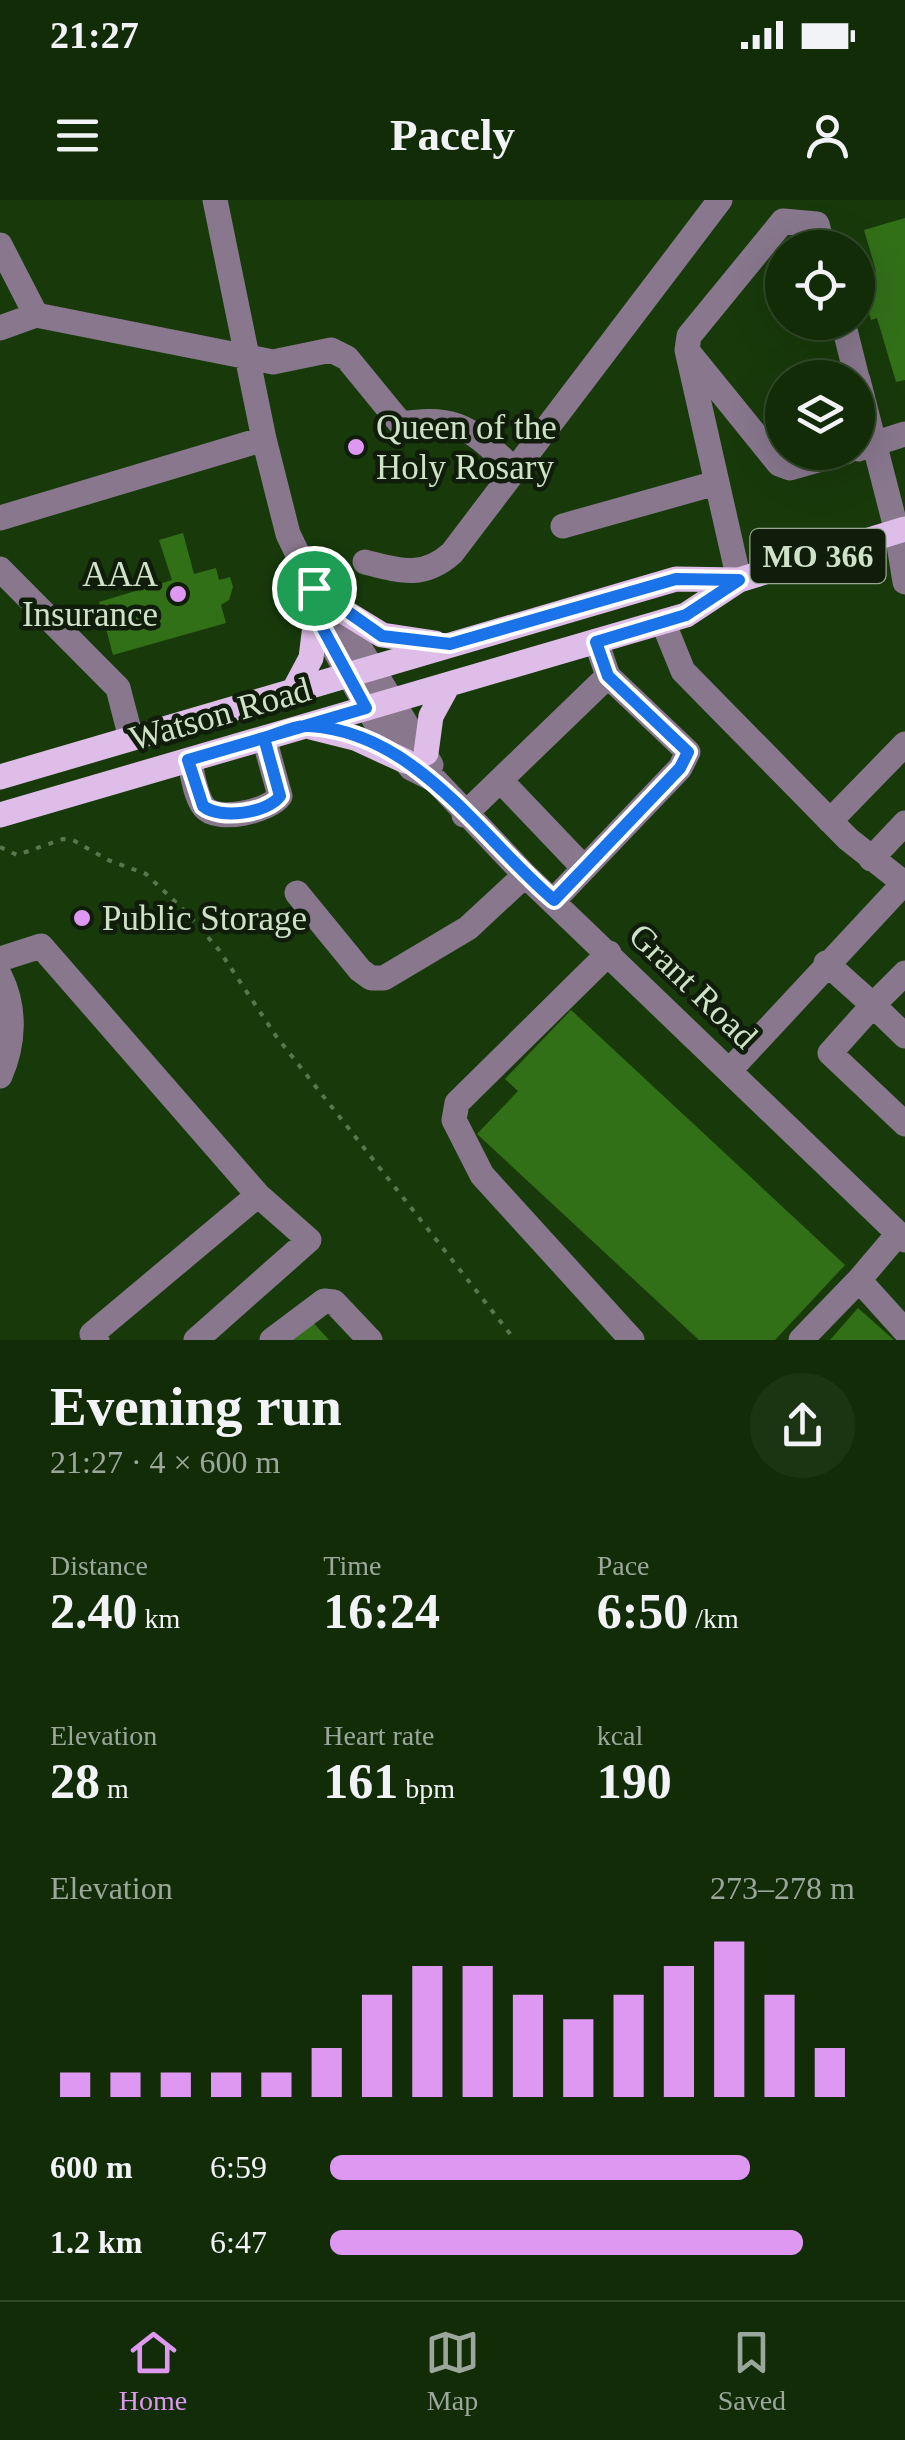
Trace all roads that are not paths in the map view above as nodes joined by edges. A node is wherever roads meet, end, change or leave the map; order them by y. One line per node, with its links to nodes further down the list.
1 (215, 200): 10 (street, Grant Road)
2 (720, 200): 16 (street)
3 (774, 230): 4 (street)
4 (820, 230)
5 (765, 240): 9 (street)
6 (0, 244): 7 (street)
7 (36, 315): 8 (street); 10 (street)
8 (0, 328)
9 (686, 350): 14 (street); 17 (street)
10 (246, 354): 12 (street, Grant Road); 16 (street)
11 (905, 434): 13 (street)
12 (264, 439): 18 (street); 25 (street, Grant Road)
13 (875, 444)
14 (765, 447)
15 (875, 470): 20 (street)
16 (514, 471): 21 (street)
17 (716, 483): 19 (street); 23 (street)
18 (0, 518)
19 (563, 526)
20 (902, 537): 23 (main road, Watson Road / MO 366); 24 (street)
21 (365, 562)
22 (0, 570): 35 (street)
23 (739, 580): 26 (main road, Watson Road / MO 366); 28 (main road, Watson Road / MO 366)
24 (905, 582)
25 (327, 612): 28 (main road); 29 (street, Grant Road); 32 (main road)
26 (662, 622): 27 (main road, Watson Road / MO 366); 44 (street)
27 (596, 642): 30 (street); 31 (main road, Watson Road / MO 366)
28 (450, 644): 29 (main road, Watson Road / MO 366)
29 (359, 670): 32 (main road, Watson Road / MO 366); 33 (street, Grant Road)
30 (608, 676): 41 (street); 47 (street)
31 (448, 684): 33 (main road, Watson Road / MO 366); 38 (main road)
32 (294, 690): 35 (main road, Watson Road / MO 366)
33 (378, 704): 34 (main road, Watson Road / MO 366); 38 (street, Grant Road)
34 (306, 726): 36 (main road, Watson Road / MO 366); 38 (main road)
35 (131, 738): 40 (main road, Watson Road / MO 366)
36 (264, 738): 39 (main road, Watson Road / MO 366); 39 (street)
37 (905, 744): 44 (street)
38 (416, 757): 42 (street, Grant Road)
39 (188, 760): 43 (main road, Watson Road / MO 366)
40 (0, 777)
41 (500, 780): 42 (street); 47 (street)
42 (464, 814): 48 (street, Grant Road)
43 (0, 815)
44 (830, 821): 46 (street)
45 (905, 823): 46 (street)
46 (871, 859): 49 (street)
47 (584, 868): 51 (street)
48 (525, 876): 50 (street); 51 (street, Grant Road)
49 (904, 884): 54 (street)
50 (298, 893)
51 (554, 900): 52 (street, Grant Road)
52 (610, 954): 59 (street, Grant Road); 70 (street)
53 (0, 959): 62 (street)
54 (826, 963): 57 (street); 59 (street)
55 (905, 973): 57 (street)
56 (0, 976): 60 (street)
57 (873, 1005): 58 (street); 61 (street)
58 (905, 1036)
59 (730, 1070): 63 (street, Grant Road)
60 (0, 1076)
61 (905, 1124)
62 (258, 1195): 66 (street); 67 (street)
63 (902, 1237): 64 (street)
64 (859, 1280): 65 (street); 71 (street)
65 (905, 1331)
66 (97, 1340)
67 (196, 1340)
68 (272, 1340): 69 (street)
69 (370, 1340)
70 (632, 1340)
71 (801, 1340)

